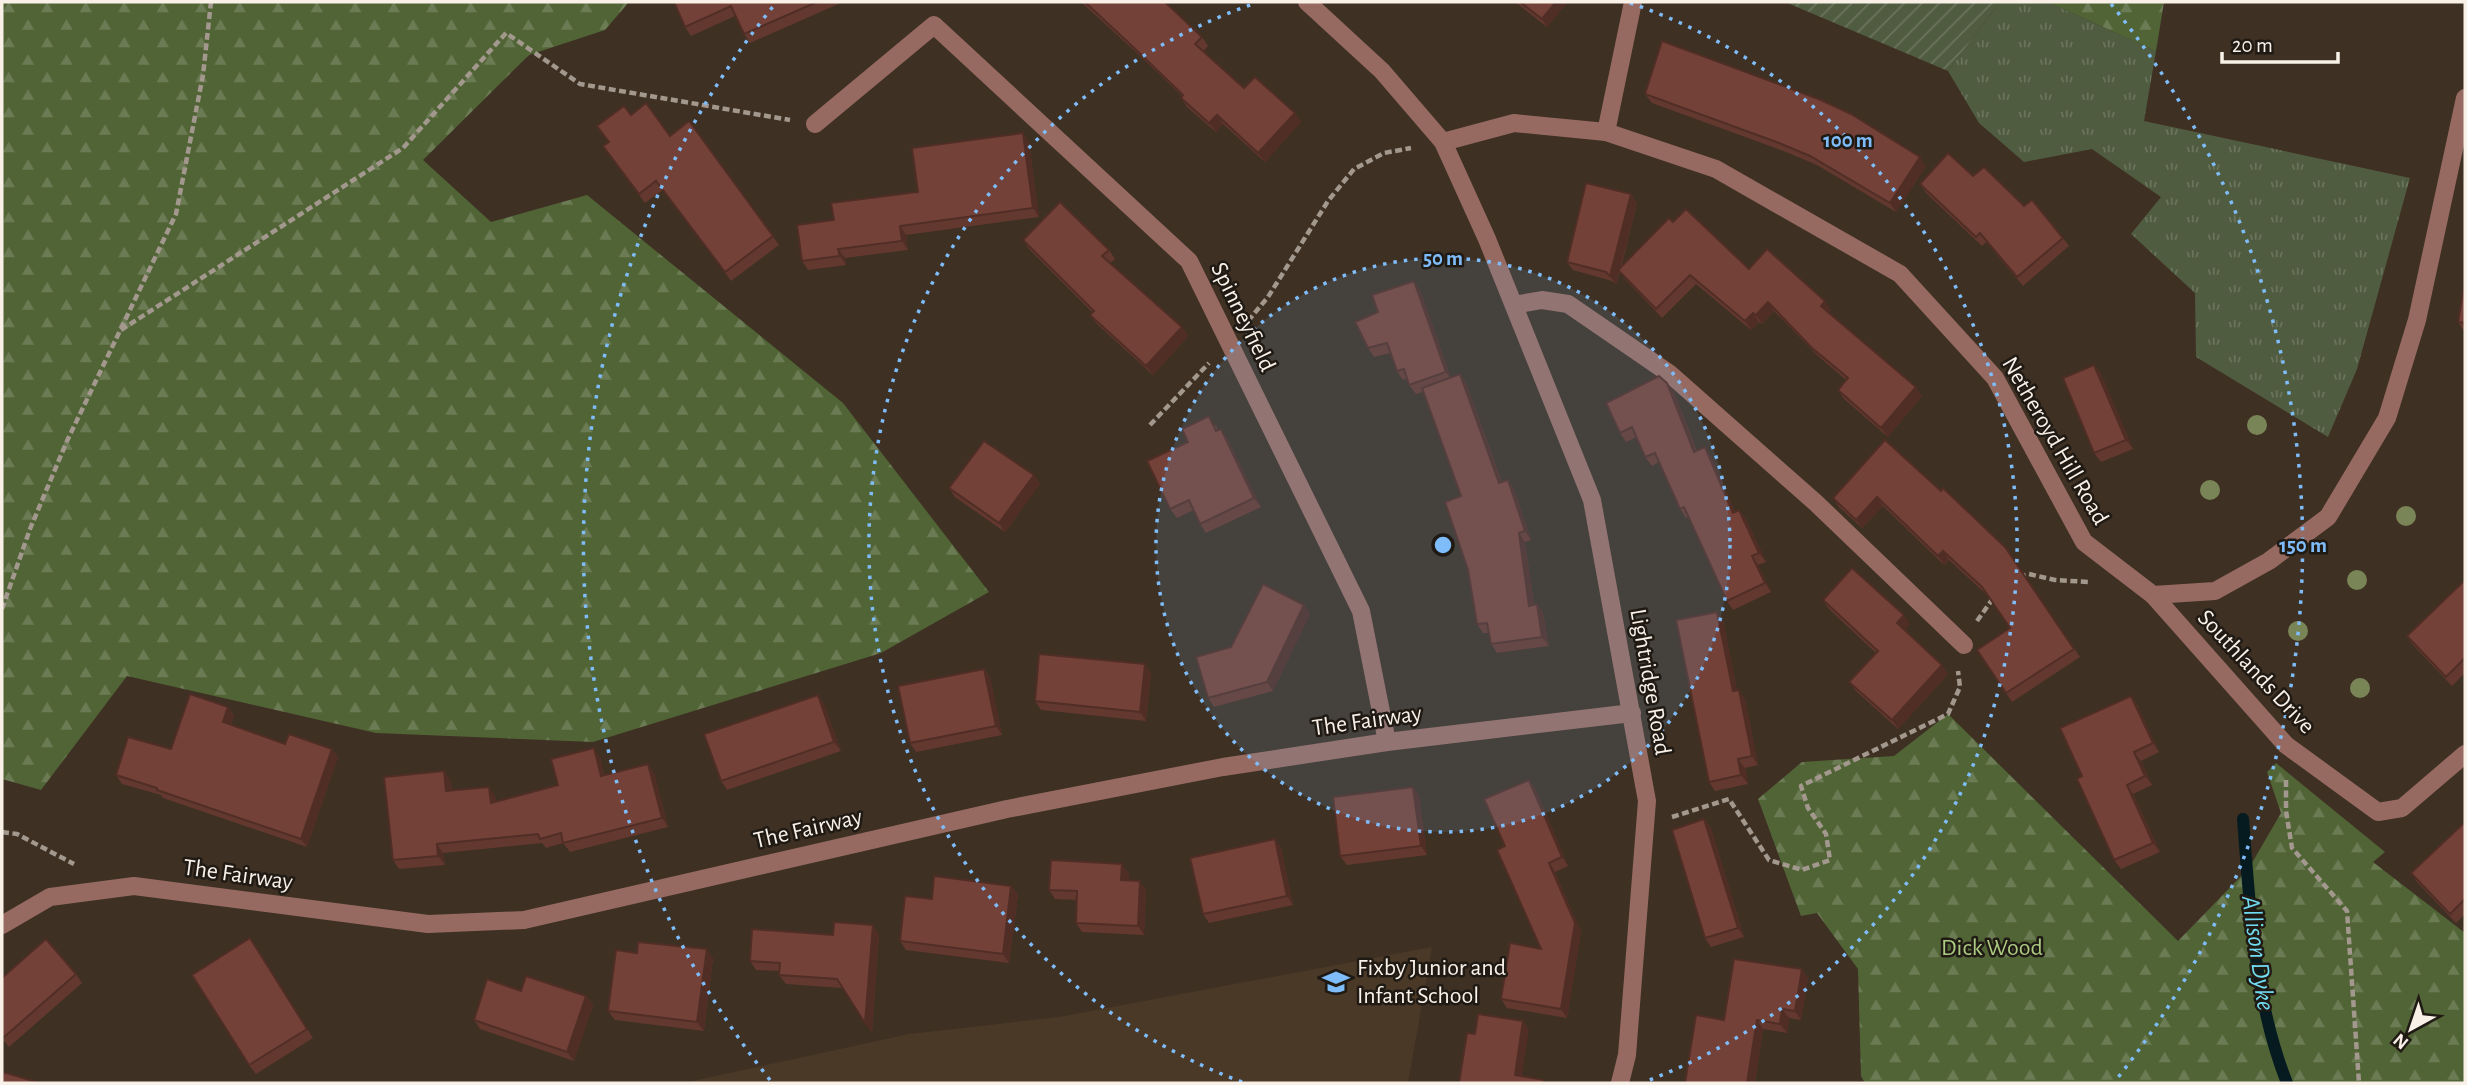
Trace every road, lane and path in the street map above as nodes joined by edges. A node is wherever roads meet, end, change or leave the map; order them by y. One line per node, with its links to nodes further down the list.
1 (211, 2): 9 (path)
2 (1307, 2): 7 (street)
3 (1633, 2): 6 (street)
4 (2465, 98): 15 (street)
5 (815, 124): 9 (path); 10 (street, Spinneyfield)
6 (1606, 132): 7 (street, Netheroyd Hill Road); 13 (street, Netheroyd Hill Road)
7 (1443, 142): 8 (street, Lightridge Road); 10 (path)
8 (1514, 305): 17 (street); 18 (street, Lightridge Road)
9 (121, 330): 16 (path)
10 (1228, 342): 11 (path); 19 (street, Spinneyfield)
11 (1150, 425)
12 (2009, 579): 13 (path)
13 (2131, 579): 15 (street, Netheroyd Hill Road)
14 (2000, 590): 17 (path)
15 (2153, 595): 20 (street, Southlands Drive)
16 (2, 609)
17 (1964, 645): 22 (path)
18 (1632, 713): 19 (street, The Fairway); 22 (street, Lightridge Road)
19 (1387, 742): 24 (street, The Fairway)
20 (2286, 745): 21 (street, Southlands Drive); 27 (path)
21 (2465, 754)
22 (1645, 826): 26 (street, Lightridge Road)
23 (2, 832): 24 (path)
24 (118, 888): 25 (street, The Fairway)
25 (2, 925)
26 (1620, 1083)
27 (2360, 1083)

